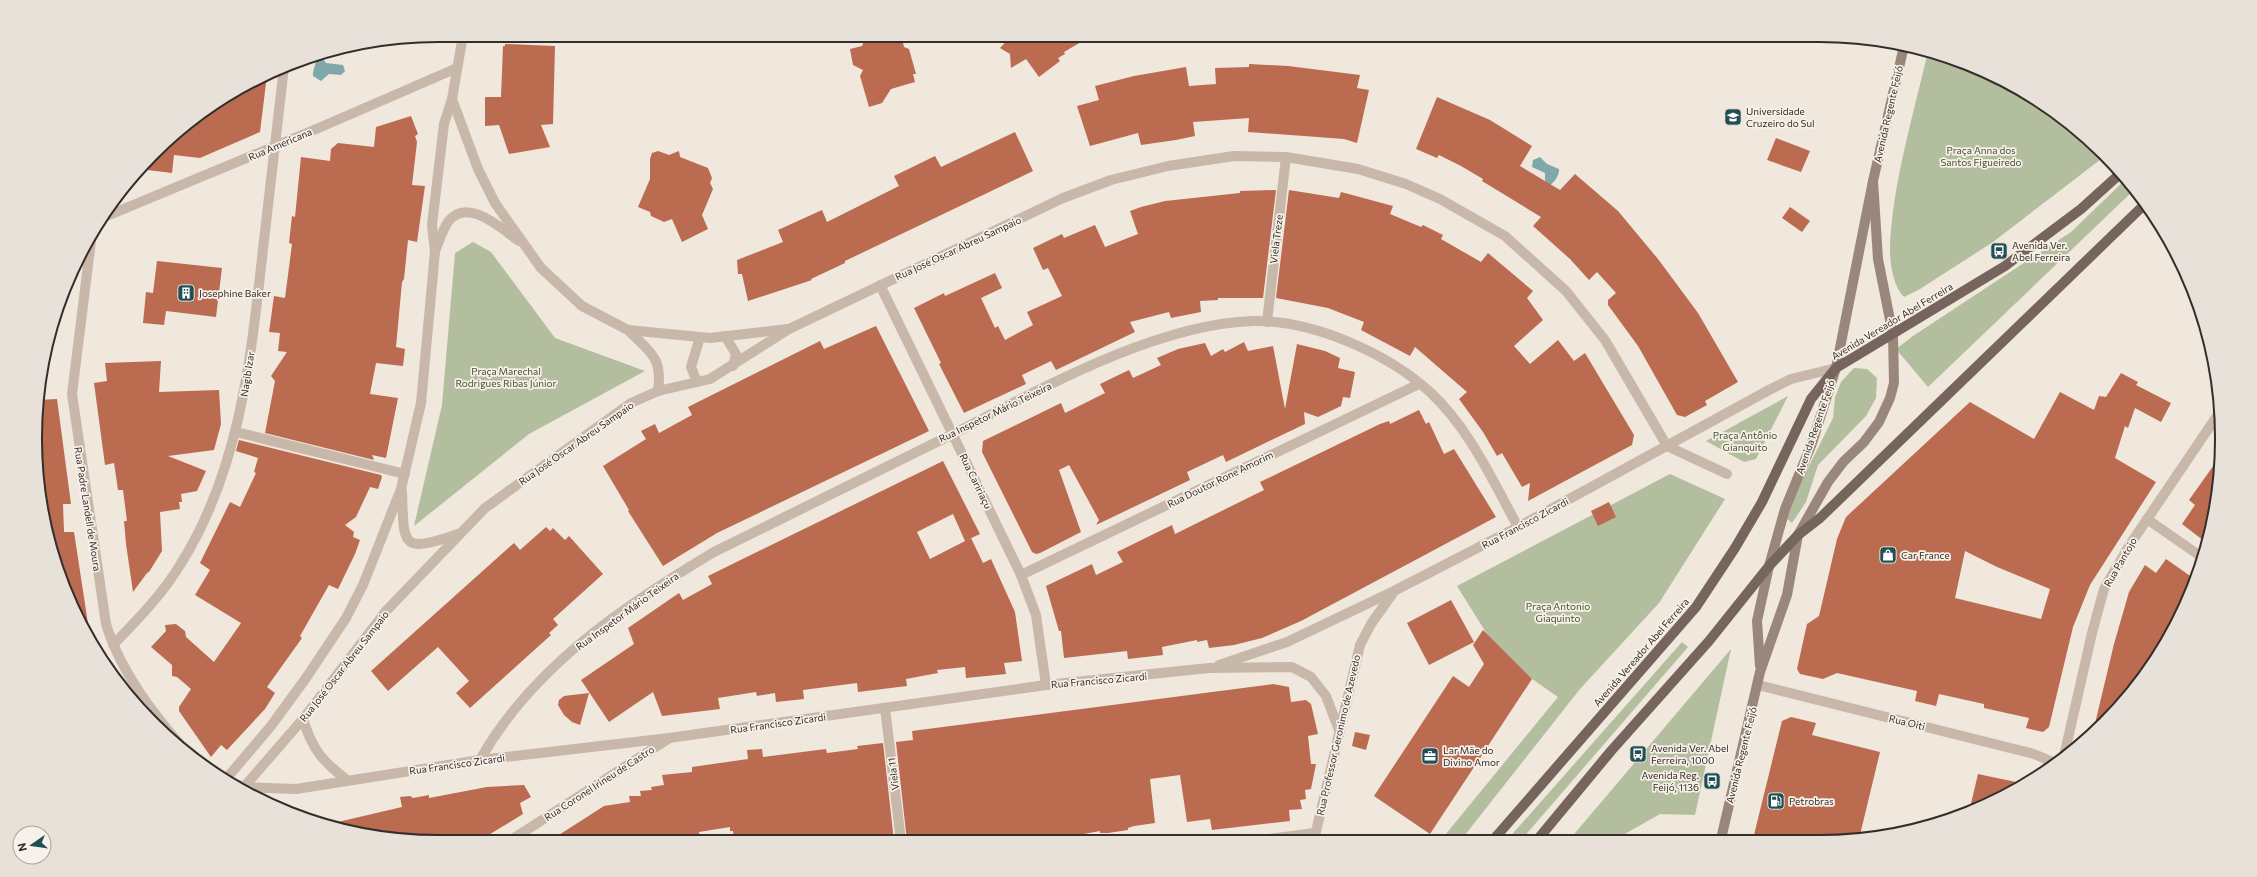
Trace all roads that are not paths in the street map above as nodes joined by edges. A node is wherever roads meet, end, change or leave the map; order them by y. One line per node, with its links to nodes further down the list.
1 (462, 42): 3 (street)
2 (1903, 52): 9 (main road, Avenida Regente Feijó)
3 (457, 68): 5 (street); 6 (street, Rua Americana)
4 (283, 74): 6 (street, Nagib Izar)
5 (452, 99): 12 (street); 14 (street)
6 (274, 146): 11 (street, Rua Americana); 28 (street, Nagib Izar)
7 (1286, 157): 15 (street, Rua José Oscar Abreu Sampaio); 16 (street, Viela Treze); 30 (street, Rua José Oscar Abreu Sampaio)
8 (2117, 177): 19 (main road, Avenida Vereador Abel Ferreira)
9 (1873, 181): 19 (main road, Avenida Regente Feijó); 23 (main road, Avenida Regente Feijó)
10 (2141, 208): 37 (main road)
11 (112, 214)
12 (526, 245): 14 (street); 18 (street)
13 (90, 250): 42 (street, Rua Padre Landell de Moura)
14 (435, 252): 31 (street)
15 (880, 285): 17 (street, Rua José Oscar Abreu Sampaio); 29 (street, Rua Caririaçu)
16 (1267, 322): 25 (street, Rua Inspetor Mário Teixeira); 29 (street, Rua Inspetor Mário Teixeira)
17 (789, 329): 20 (street); 22 (street, Rua José Oscar Abreu Sampaio)
18 (628, 330): 21 (street); 26 (street)
19 (1893, 335): 23 (main road, Avenida Vereador Abel Ferreira); 37 (main road, Avenida Regente Feijó)
20 (725, 336): 21 (street); 22 (street)
21 (700, 337): 24 (street)
22 (733, 366): 24 (street, Rua José Oscar Abreu Sampaio)
23 (1836, 368): 30 (street, Rua Francisco Zicardi); 39 (main road, Avenida Regente Feijó); 62 (main road, Avenida Vereador Abel Ferreira)
24 (697, 382): 26 (street, Rua José Oscar Abreu Sampaio)
25 (1419, 384): 35 (street, Rua Inspetor Mário Teixeira); 40 (street, Rua Doutor Rone Amorim)
26 (658, 391): 36 (street, Rua José Oscar Abreu Sampaio)
27 (2214, 420): 34 (street, Rua Pantojo)
28 (236, 432): 31 (street); 42 (street, Nagib Izar)
29 (952, 434): 40 (street, Rua Caririaçu); 53 (street, Rua Inspetor Mário Teixeira)
30 (1667, 446): 32 (street); 35 (street, Rua Francisco Zicardi)
31 (406, 474): 33 (street)
32 (1727, 474)
33 (402, 489): 36 (street); 55 (street)
34 (2147, 518): 38 (street); 52 (street, Rua Pantojo)
35 (1518, 527): 41 (street, Rua Francisco Zicardi)
36 (459, 534): 48 (street, Rua José Oscar Abreu Sampaio)
37 (1798, 535): 39 (main road); 44 (main road, Avenida Regente Feijó)
38 (2197, 554)
39 (1768, 566): 44 (main road, Avenida Regente Feijó); 63 (main road)
40 (1021, 575): 45 (street, Rua Caririaçu)
41 (1394, 591): 43 (street, Rua Francisco Zicardi); 49 (street, Rua Professor Geronimo de Azevedo)
42 (113, 645): 50 (street, Rua Padre Landell de Moura)
43 (1209, 668): 45 (street, Rua Francisco Zicardi); 49 (street, Rua Francisco Zicardi)
44 (1760, 672): 46 (main road, Avenida Regente Feijó)
45 (1046, 685): 47 (street, Rua Francisco Zicardi)
46 (1758, 685): 54 (street, Rua Oiti); 64 (main road, Avenida Regente Feijó)
47 (886, 708): 51 (street, Rua Francisco Zicardi); 60 (street, Viela 11)
48 (303, 719): 56 (street); 57 (street, Rua José Oscar Abreu Sampaio)
49 (1338, 730): 61 (street, Rua Professor Geronimo de Azevedo)
50 (170, 731)
51 (669, 738): 53 (street, Rua Francisco Zicardi); 59 (street, Rua Coronel Irineu de Castro)
52 (2066, 748)
53 (480, 760): 56 (street, Rua Francisco Zicardi)
54 (2049, 761)
55 (229, 775)
56 (347, 780): 58 (street, Rua Francisco Zicardi)
57 (245, 785)
58 (252, 788)
59 (519, 835)
60 (901, 835)
61 (1315, 835)
62 (1498, 835)
63 (1541, 835)
64 (1722, 835)

